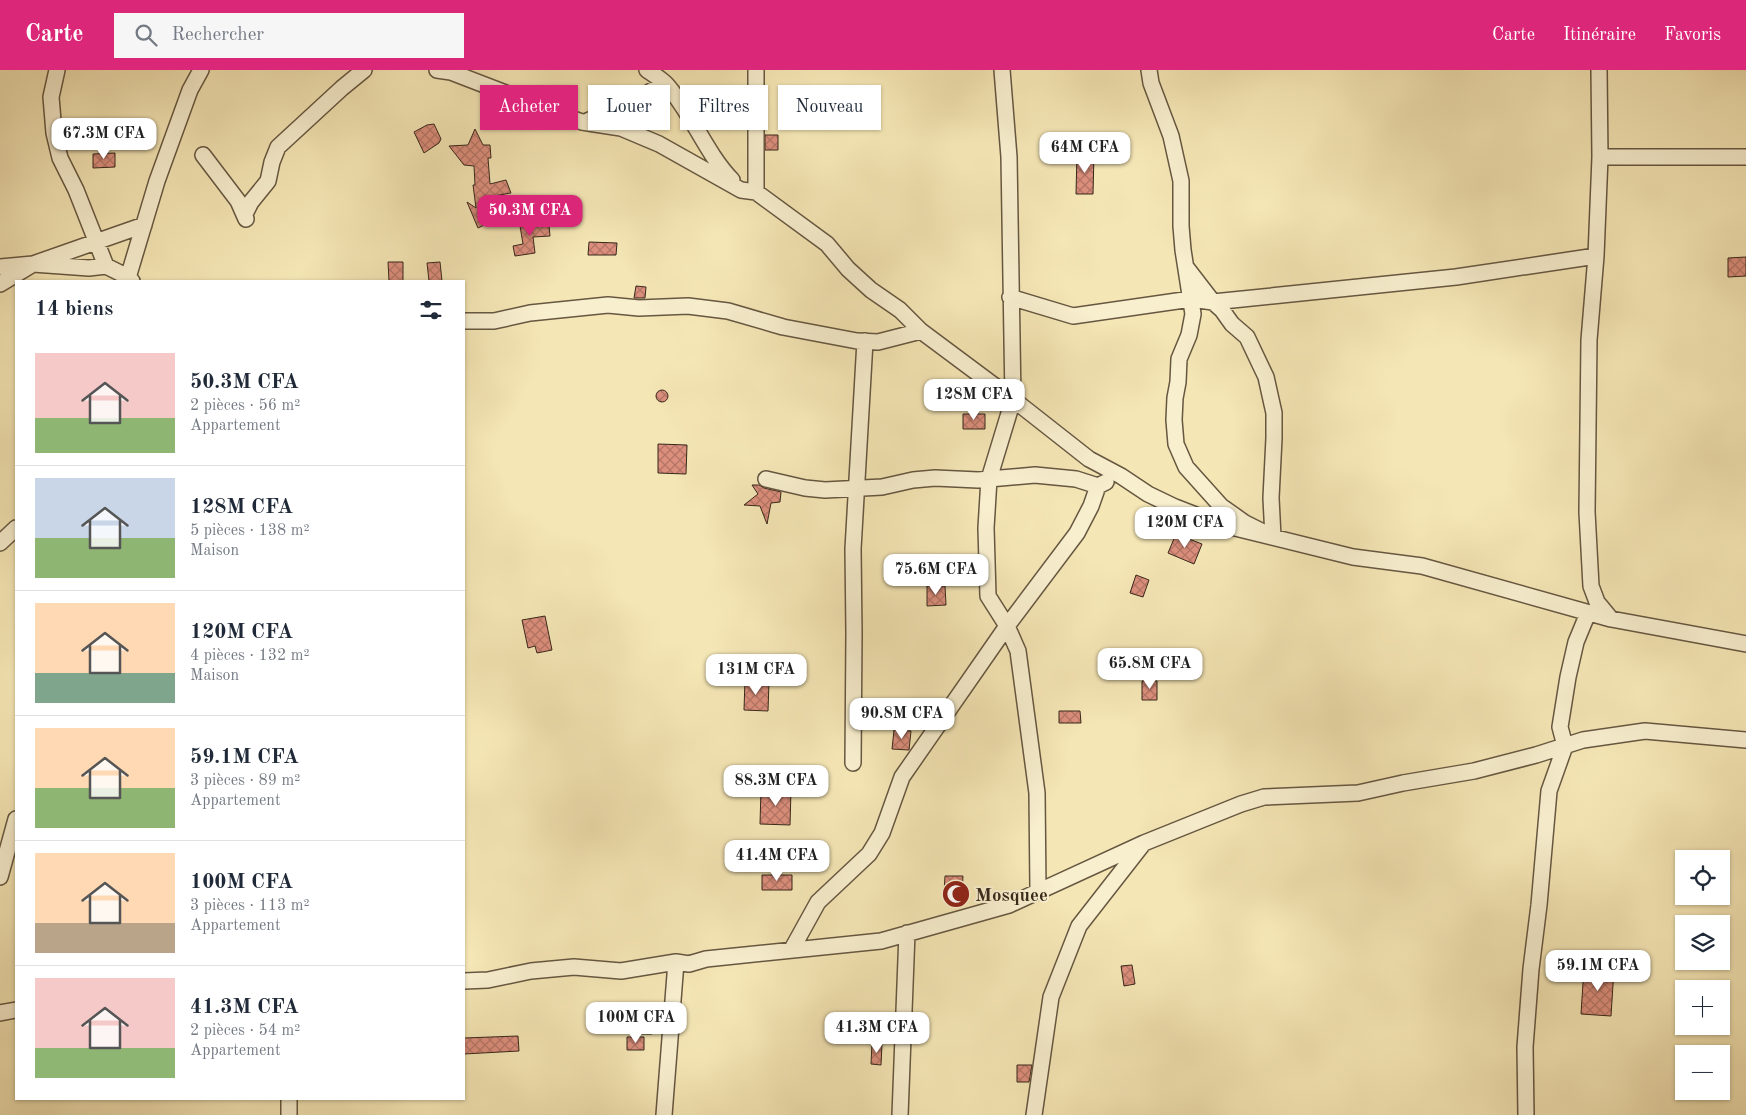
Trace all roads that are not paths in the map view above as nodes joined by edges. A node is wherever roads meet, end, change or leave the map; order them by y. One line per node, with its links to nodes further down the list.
1 (57, 70): 17 (street)
2 (201, 70): 16 (street)
3 (364, 70): 12 (street)
4 (437, 70): 11 (street)
5 (647, 70): 10 (street)
6 (756, 70): 15 (street)
7 (1002, 70): 25 (street)
8 (1150, 70): 22 (street)
9 (1599, 70): 13 (street)
10 (665, 83): 11 (street); 15 (street)
11 (582, 122): 15 (street)
12 (203, 155)
13 (1600, 157): 14 (street); 18 (street)
14 (1746, 157)
15 (749, 191): 29 (street)
16 (144, 225): 17 (street); 23 (street)
17 (96, 242): 19 (street); 20 (street)
18 (1596, 256): 27 (street); 41 (street)
19 (33, 264): 20 (street); 21 (street); 24 (street)
20 (106, 266): 23 (street)
21 (0, 267)
22 (1186, 267): 26 (street); 27 (street)
23 (129, 280)
24 (0, 284)
25 (1010, 297): 26 (street); 31 (street)
26 (1191, 300): 27 (street); 38 (street)
27 (1213, 302): 38 (street)
28 (465, 321): 30 (street)
29 (921, 331): 30 (street); 31 (street)
30 (865, 341): 36 (street)
31 (1013, 400): 32 (street); 34 (street)
32 (1122, 476): 35 (street); 38 (street)
33 (766, 478): 36 (street)
34 (989, 480): 35 (street); 36 (street); 42 (street)
35 (1098, 486): 42 (street)
36 (856, 488): 46 (street)
37 (15, 529): 39 (street)
38 (1273, 537): 40 (street)
39 (0, 543)
40 (1588, 614): 41 (street); 45 (street)
41 (1611, 619): 43 (street)
42 (1006, 626): 50 (street); 52 (street)
43 (1746, 644)
44 (1746, 740): 45 (street)
45 (1565, 746): 48 (street); 62 (street)
46 (853, 763)
47 (15, 823): 49 (street)
48 (1144, 843): 50 (street); 61 (street)
49 (1, 872)
50 (1038, 890): 51 (street)
51 (907, 933): 52 (street); 60 (street)
52 (792, 949): 53 (street)
53 (676, 962): 54 (street); 59 (street)
54 (465, 981)
55 (15, 1010): 56 (street)
56 (0, 1013)
57 (289, 1100): 58 (street)
58 (289, 1115)
59 (664, 1115)
60 (900, 1115)
61 (1034, 1115)
62 (1526, 1115)

